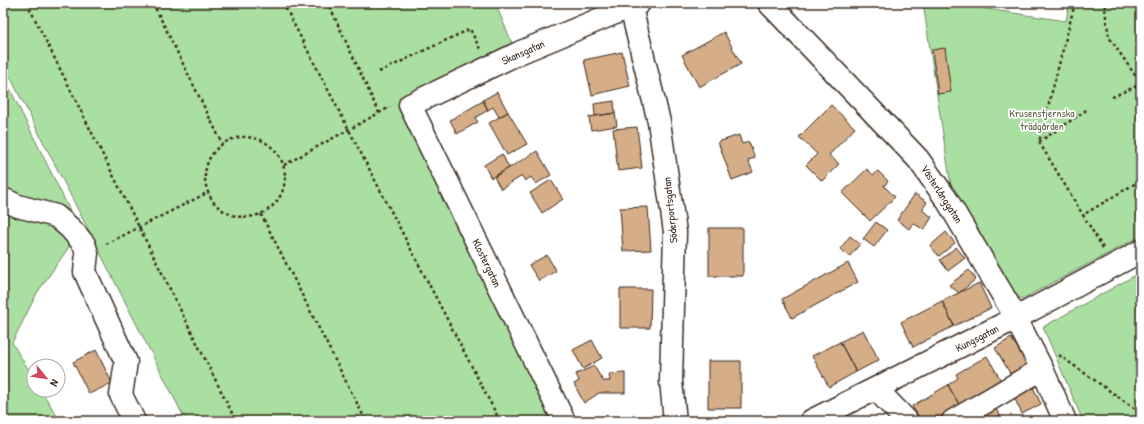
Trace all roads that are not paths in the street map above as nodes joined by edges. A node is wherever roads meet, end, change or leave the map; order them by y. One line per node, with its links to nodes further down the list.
1 (769, 3): 6 (street, Västerlånggatan)
2 (633, 4): 3 (street, Skansgatan); 11 (street, Söderportsgatan)
3 (401, 106): 10 (street, Klostergatan)
4 (3, 199): 9 (street)
5 (1141, 251): 6 (street, Kungsgatan)
6 (1016, 318): 7 (street, Västerlånggatan); 8 (street, Kungsgatan)
7 (1042, 369): 14 (street); 15 (street, Västerlånggatan)
8 (876, 389): 12 (street, Kungsgatan); 13 (street)
9 (134, 421)
10 (564, 421)
11 (675, 421)
12 (811, 421)
13 (907, 421)
14 (953, 421)
15 (1065, 421)

